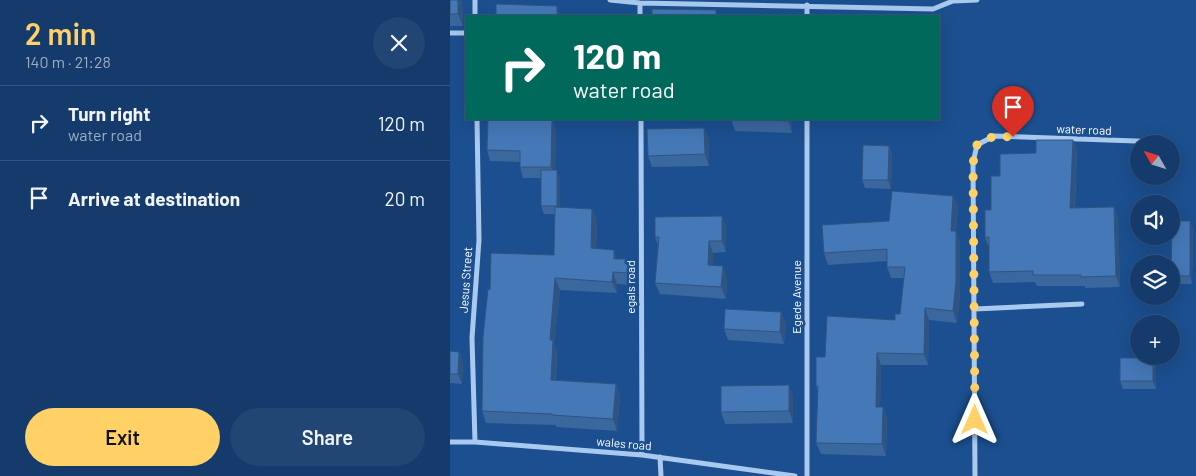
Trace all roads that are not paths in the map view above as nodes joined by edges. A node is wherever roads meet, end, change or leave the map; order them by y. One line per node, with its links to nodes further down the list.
1 (475, 0): 6 (street)
2 (610, 0): 4 (street)
3 (977, 0): 5 (street)
4 (640, 3): 5 (street); 7 (street)
5 (807, 5): 8 (street)
6 (476, 15)
7 (640, 15)
8 (807, 15)
9 (450, 33): 10 (street)
10 (465, 33)
11 (477, 120): 18 (street, Jesus Street)
12 (641, 120): 19 (street, egals road)
13 (807, 120): 23 (street, Egede Avenue)
14 (1130, 141): 16 (street, water road)
15 (1082, 304): 16 (street)
16 (975, 310): 24 (street, water road)
17 (450, 442): 18 (street, wales road)
18 (475, 442): 19 (street, wales road)
19 (642, 455): 20 (street, wales road)
20 (660, 458): 21 (street); 22 (street, wales road)
21 (661, 476)
22 (794, 476)
23 (807, 476)
24 (975, 476)

